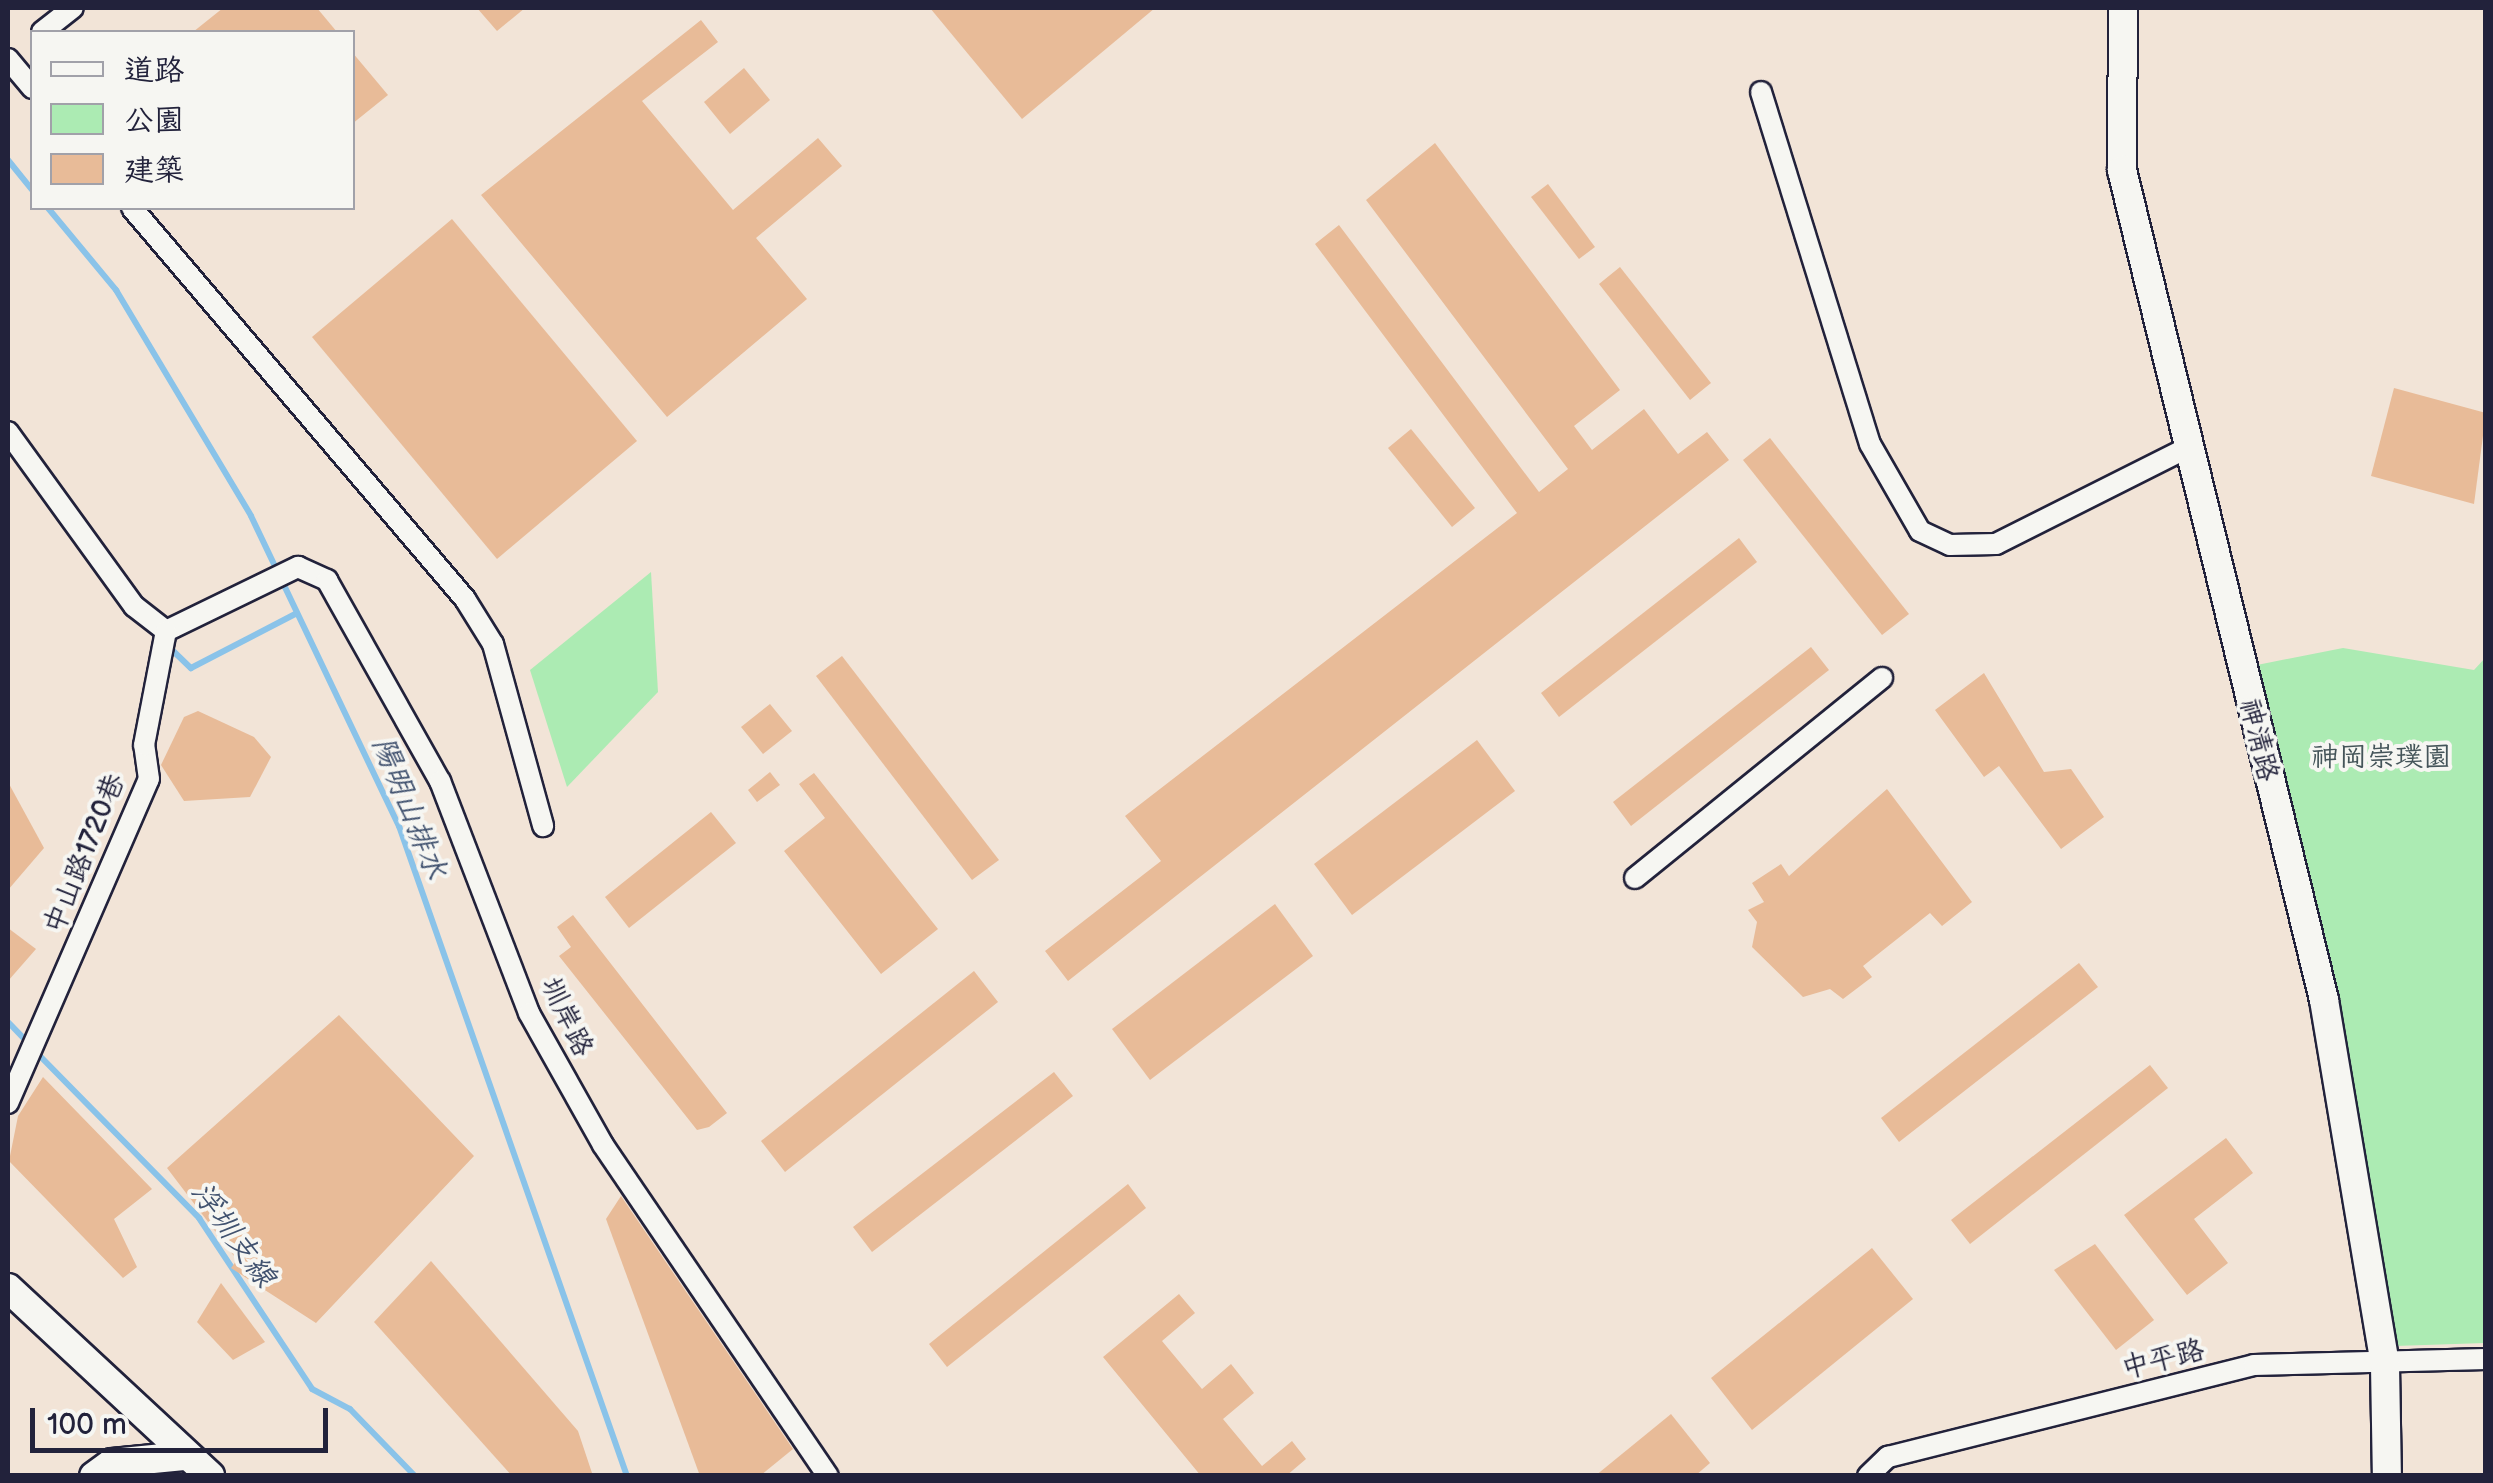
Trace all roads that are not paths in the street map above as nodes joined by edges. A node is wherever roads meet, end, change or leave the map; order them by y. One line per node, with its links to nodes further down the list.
1 (72, 8): 3 (street)
2 (2123, 8): 9 (street, 神清路)
3 (44, 30)
4 (8, 58): 5 (street)
5 (30, 86)
6 (1761, 92): 9 (street)
7 (134, 210): 12 (street)
8 (8, 432): 10 (street)
9 (2186, 448): 17 (street, 神清路)
10 (166, 631): 14 (street, 中山路1720巷); 21 (street, 圳岸路)
11 (1882, 678): 13 (street)
12 (544, 826)
13 (1635, 878)
14 (8, 1103)
15 (8, 1288): 18 (street)
16 (2486, 1359): 17 (street, 中平路)
17 (2385, 1366): 22 (street, 中平路); 23 (street, 神清路)
18 (184, 1456): 19 (street); 20 (street)
19 (94, 1476)
20 (210, 1476)
21 (828, 1476)
22 (1868, 1476)
23 (2387, 1476)

